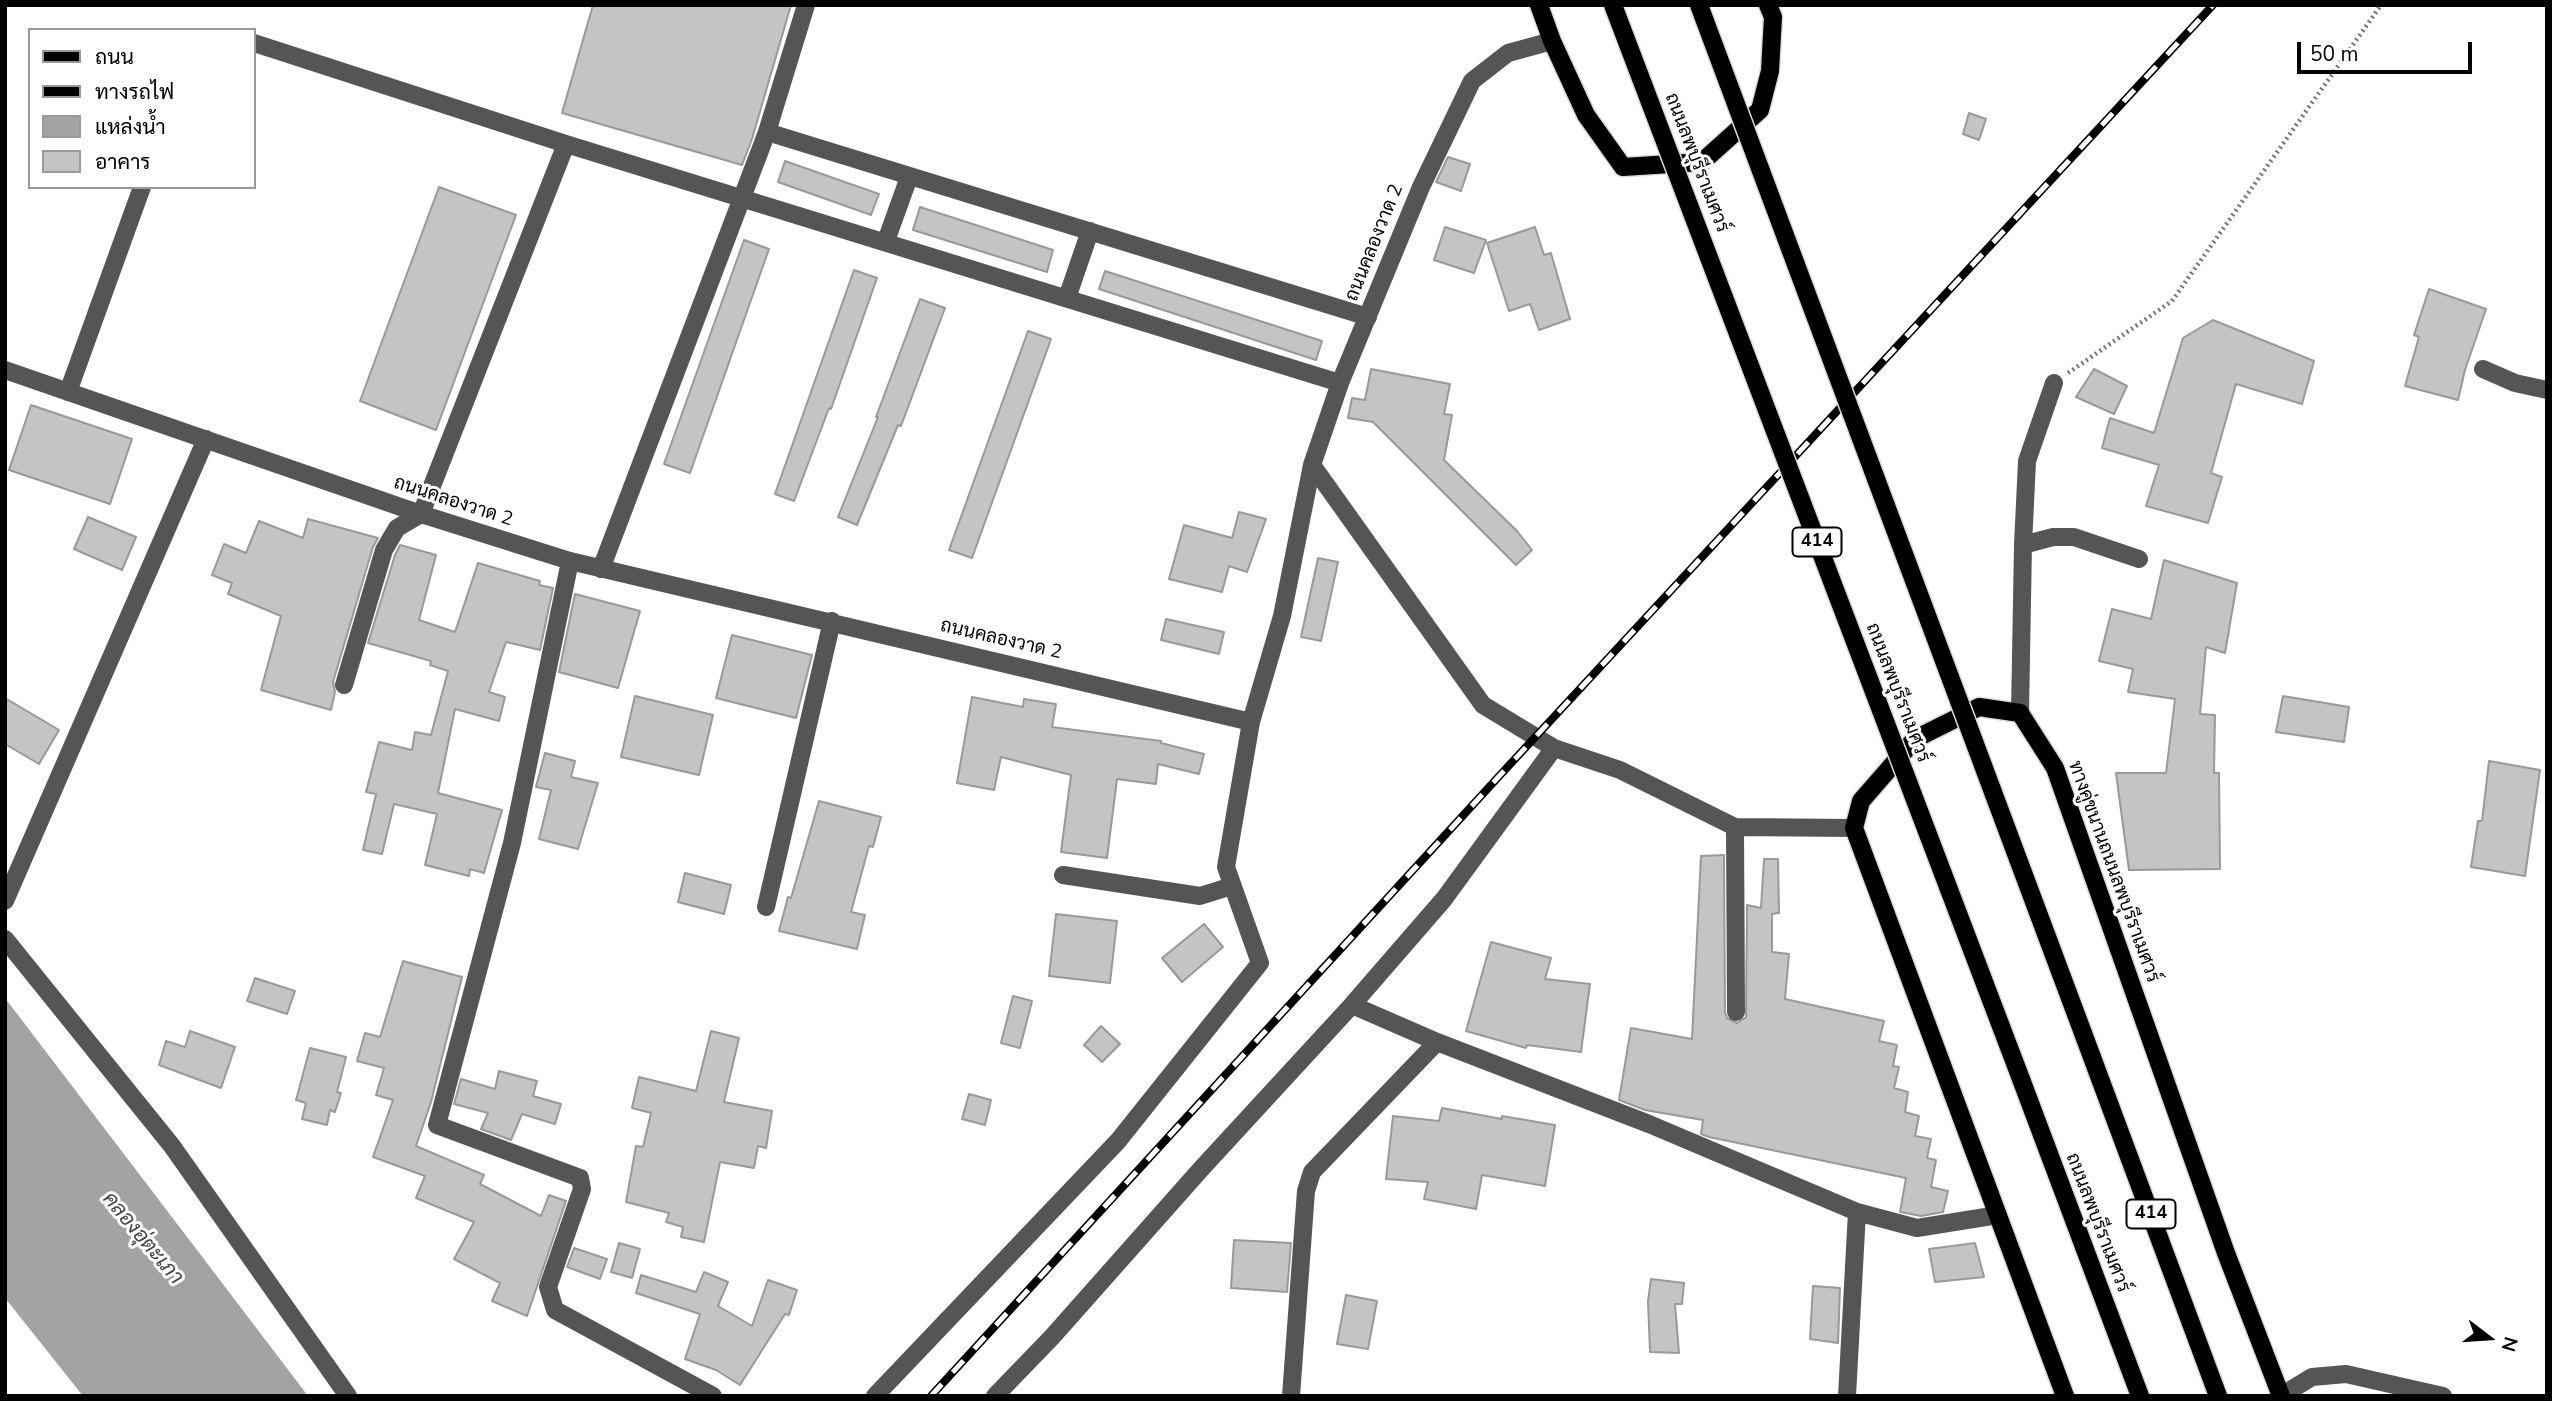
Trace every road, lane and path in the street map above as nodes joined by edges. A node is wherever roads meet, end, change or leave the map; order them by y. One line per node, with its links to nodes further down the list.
1 (806, 5): 9 (street)
2 (1539, 5): 7 (main road)
3 (1613, 5): 55 (main road, ถนนลพบุรีราเมศวร์ / 414, bridge)
4 (1699, 5): 56 (main road, 414, bridge)
5 (1768, 5): 7 (main road)
6 (2381, 5): 21 (path)
7 (1552, 41): 17 (street, ถนนคลองวาด 2)
8 (256, 44): 10 (street)
9 (767, 132): 11 (street); 13 (street)
10 (566, 144): 13 (street); 26 (street)
11 (909, 177): 14 (street); 15 (street)
12 (141, 189): 23 (street)
13 (741, 196): 15 (street); 30 (street)
14 (1090, 231): 16 (street); 17 (street)
15 (886, 241): 16 (street)
16 (1068, 298): 20 (street)
17 (1367, 317): 20 (street, ถนนคลองวาด 2)
18 (2483, 369): 22 (street)
19 (5, 370): 23 (street, ถนนคลองวาด 2)
20 (1340, 383): 25 (street, ถนนคลองวาด 2)
21 (2054, 383): 27 (street)
22 (2547, 390)
23 (68, 392): 24 (street, ถนนคลองวาด 2)
24 (206, 439): 26 (street, ถนนคลองวาด 2); 40 (street)
25 (1312, 465): 34 (street, ถนนคลองวาด 2); 35 (street)
26 (421, 514): 29 (street, ถนนคลองวาด 2); 32 (street)
27 (2023, 545): 28 (street); 33 (street)
28 (2139, 559)
29 (570, 561): 30 (street, ถนนคลองวาด 2); 49 (street)
30 (601, 569): 31 (street, ถนนคลองวาด 2)
31 (832, 621): 34 (street, ถนนคลองวาด 2); 41 (street)
32 (344, 685)
33 (2020, 713): 37 (main road); 57 (main road, ทางคู่ขนานถนนลพบุรีราเมศวร์)
34 (1251, 722): 39 (street)
35 (1554, 748): 36 (street); 43 (street)
36 (1735, 827): 37 (street); 44 (street)
37 (1854, 828): 47 (main road)
38 (1063, 875): 39 (street)
39 (1232, 886): 50 (street)
40 (5, 901)
41 (766, 907)
42 (5, 939): 48 (street)
43 (1352, 1005): 45 (street); 51 (street)
44 (1736, 1012)
45 (1437, 1041): 46 (street); 52 (street)
46 (1857, 1212): 47 (street); 53 (street)
47 (1998, 1215): 54 (main road)
48 (348, 1396)
49 (713, 1396)
50 (875, 1396)
51 (995, 1396)
52 (1291, 1396)
53 (1847, 1396)
54 (2065, 1396)
55 (2140, 1396)
56 (2218, 1396)
57 (2281, 1396): 58 (street)
58 (2442, 1396)

